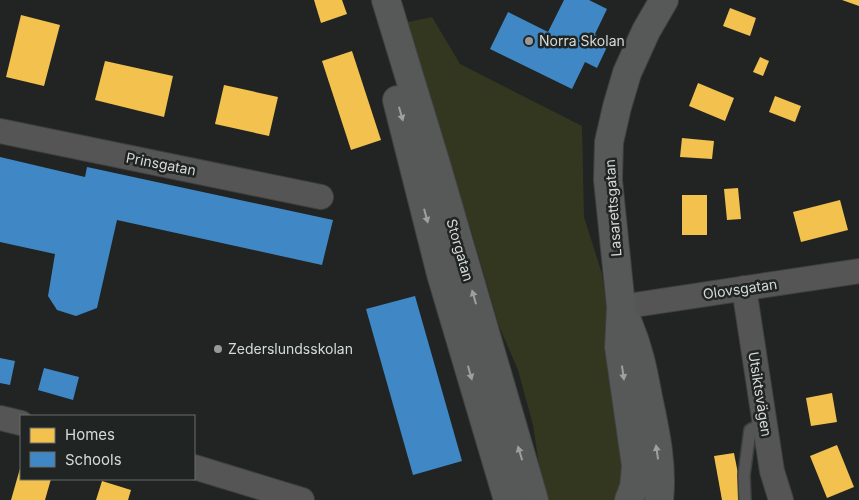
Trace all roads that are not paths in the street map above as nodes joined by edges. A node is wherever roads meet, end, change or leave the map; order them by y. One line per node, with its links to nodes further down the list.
1 (368, 0): 14 (main road, Storgatan, one-way to 14)
2 (386, 0): 15 (main road, Storgatan, one-way to 2)
3 (664, 0): 8 (main road, Lasarettsgatan)
4 (0, 132): 5 (street, Prinsgatan)
5 (321, 197)
6 (859, 271): 7 (street, Olovsgatan)
7 (744, 288): 8 (street, Olovsgatan); 10 (street, Utsiktsvägen)
8 (621, 307): 16 (main road, Lasarettsgatan, one-way to 16); 17 (main road, Lasarettsgatan, one-way to 8)
9 (0, 418): 11 (street)
10 (765, 422): 18 (lane); 19 (street, Utsiktsvägen)
11 (20, 423)
12 (195, 467): 13 (street)
13 (302, 500)
14 (508, 500)
15 (534, 500)
16 (629, 500)
17 (659, 500)
18 (746, 500)
19 (781, 500)

